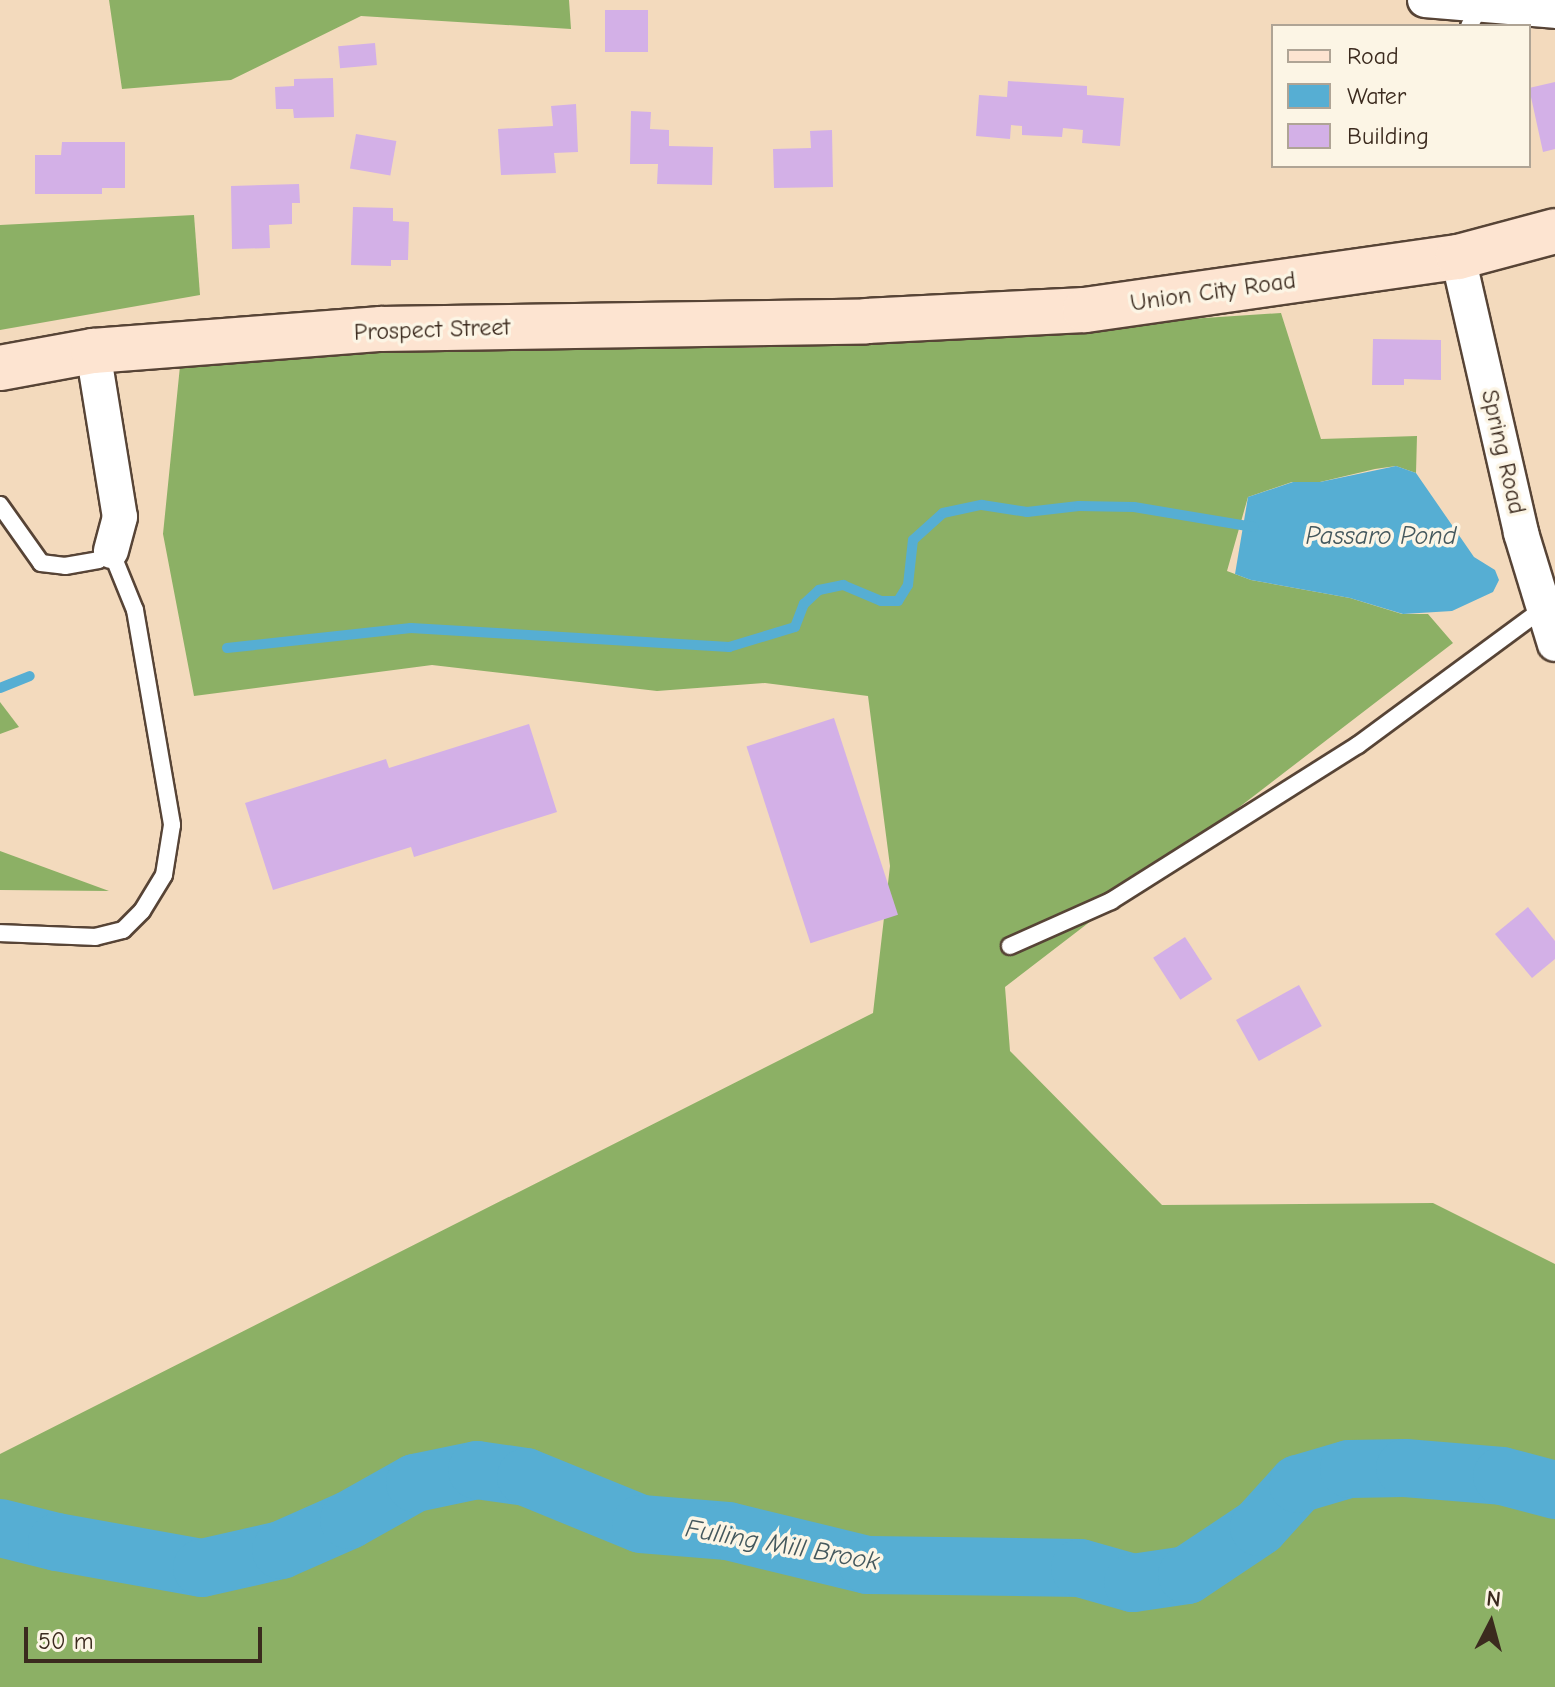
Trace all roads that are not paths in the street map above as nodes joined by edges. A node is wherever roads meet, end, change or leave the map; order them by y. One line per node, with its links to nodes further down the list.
1 (1425, 0): 3 (street)
2 (1555, 11): 3 (street)
3 (1474, 17)
4 (1555, 231): 5 (main road, Union City Road)
5 (1458, 257): 6 (main road, Union City Road); 11 (street, Spring Road)
6 (866, 321): 7 (main road, Prospect Street)
7 (93, 351): 8 (main road, Prospect Street); 10 (street)
8 (0, 368)
9 (0, 505): 10 (lane)
10 (111, 551): 13 (lane)
11 (1544, 608): 12 (street, Spring Road); 14 (lane)
12 (1555, 644)
13 (0, 933)
14 (1010, 946)

